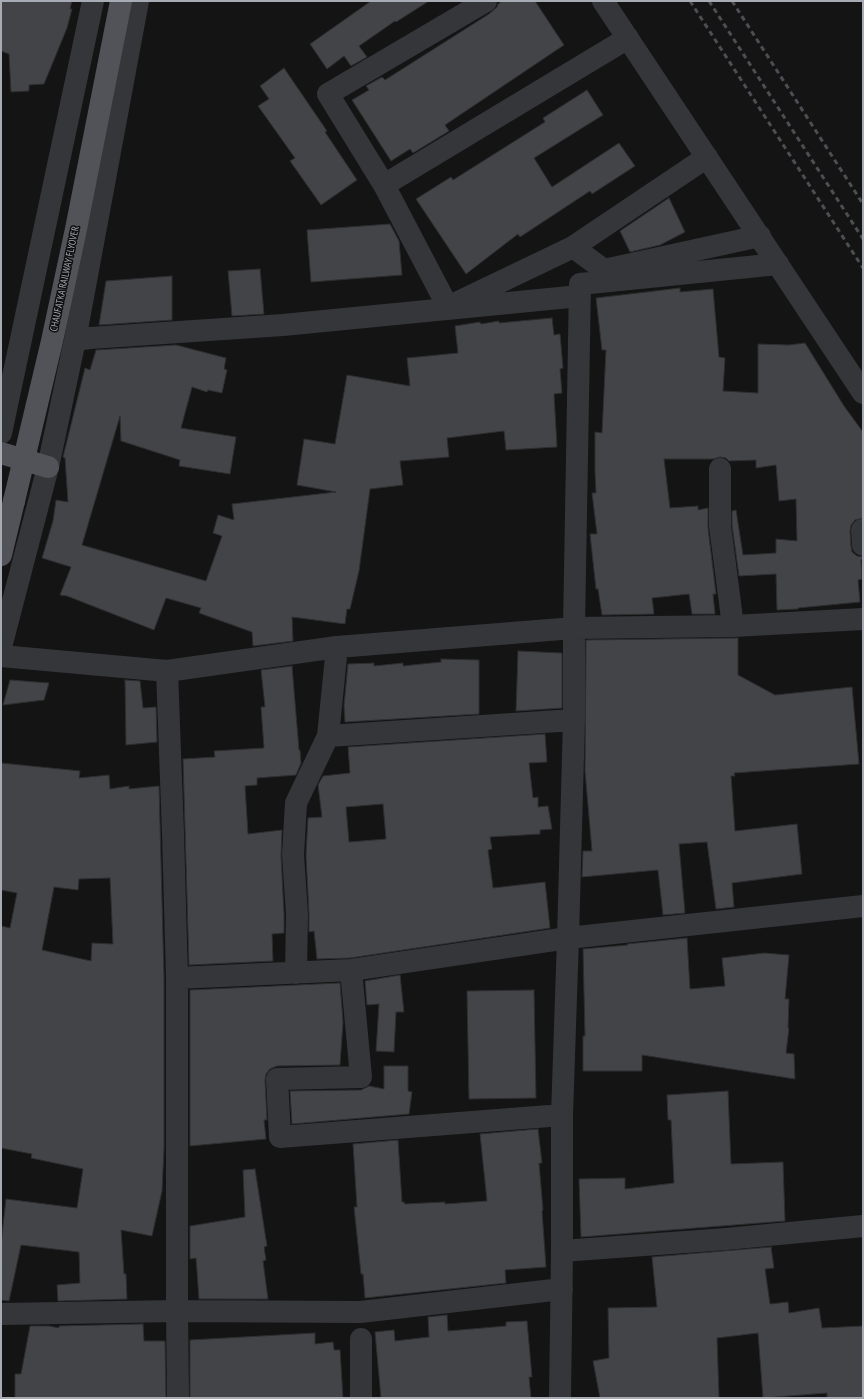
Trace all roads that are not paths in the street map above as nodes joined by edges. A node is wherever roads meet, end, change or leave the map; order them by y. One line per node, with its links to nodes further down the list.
1 (93, 1): 15 (street)
2 (121, 1): 19 (main road, CHAUFATKA RAILWAY FLYOVER, bridge)
3 (138, 1): 13 (street)
4 (486, 1): 8 (street)
5 (603, 1): 6 (street)
6 (628, 38): 7 (street); 8 (street)
7 (707, 157): 9 (street); 10 (street)
8 (384, 185): 10 (street)
9 (760, 236): 10 (street); 11 (street)
10 (573, 248)
11 (778, 264): 12 (street); 14 (street)
12 (580, 296): 13 (street); 22 (street)
13 (75, 340): 17 (street)
14 (863, 393)
15 (1, 433)
16 (1, 453): 17 (main road)
17 (48, 467): 23 (street)
18 (720, 469): 21 (street)
19 (1, 555)
20 (863, 619): 21 (street)
21 (733, 626): 22 (street)
22 (574, 628): 24 (street); 27 (street)
23 (1, 647)
24 (338, 647): 26 (street); 28 (street)
25 (1, 656): 26 (street)
26 (167, 671): 33 (street)
27 (574, 720): 28 (street); 30 (street)
28 (328, 736): 32 (street)
29 (863, 906): 30 (street)
30 (568, 938): 31 (street); 34 (street)
31 (351, 970): 32 (street); 34 (street)
32 (296, 973): 33 (street)
33 (177, 978): 38 (street)
34 (562, 1115): 36 (street)
35 (863, 1226): 36 (street)
36 (562, 1251): 37 (street)
37 (562, 1289): 38 (street); 43 (street)
38 (177, 1311): 39 (street); 41 (street)
39 (1, 1314)
40 (361, 1339): 42 (street)
41 (178, 1398)
42 (361, 1398)
43 (560, 1398)

